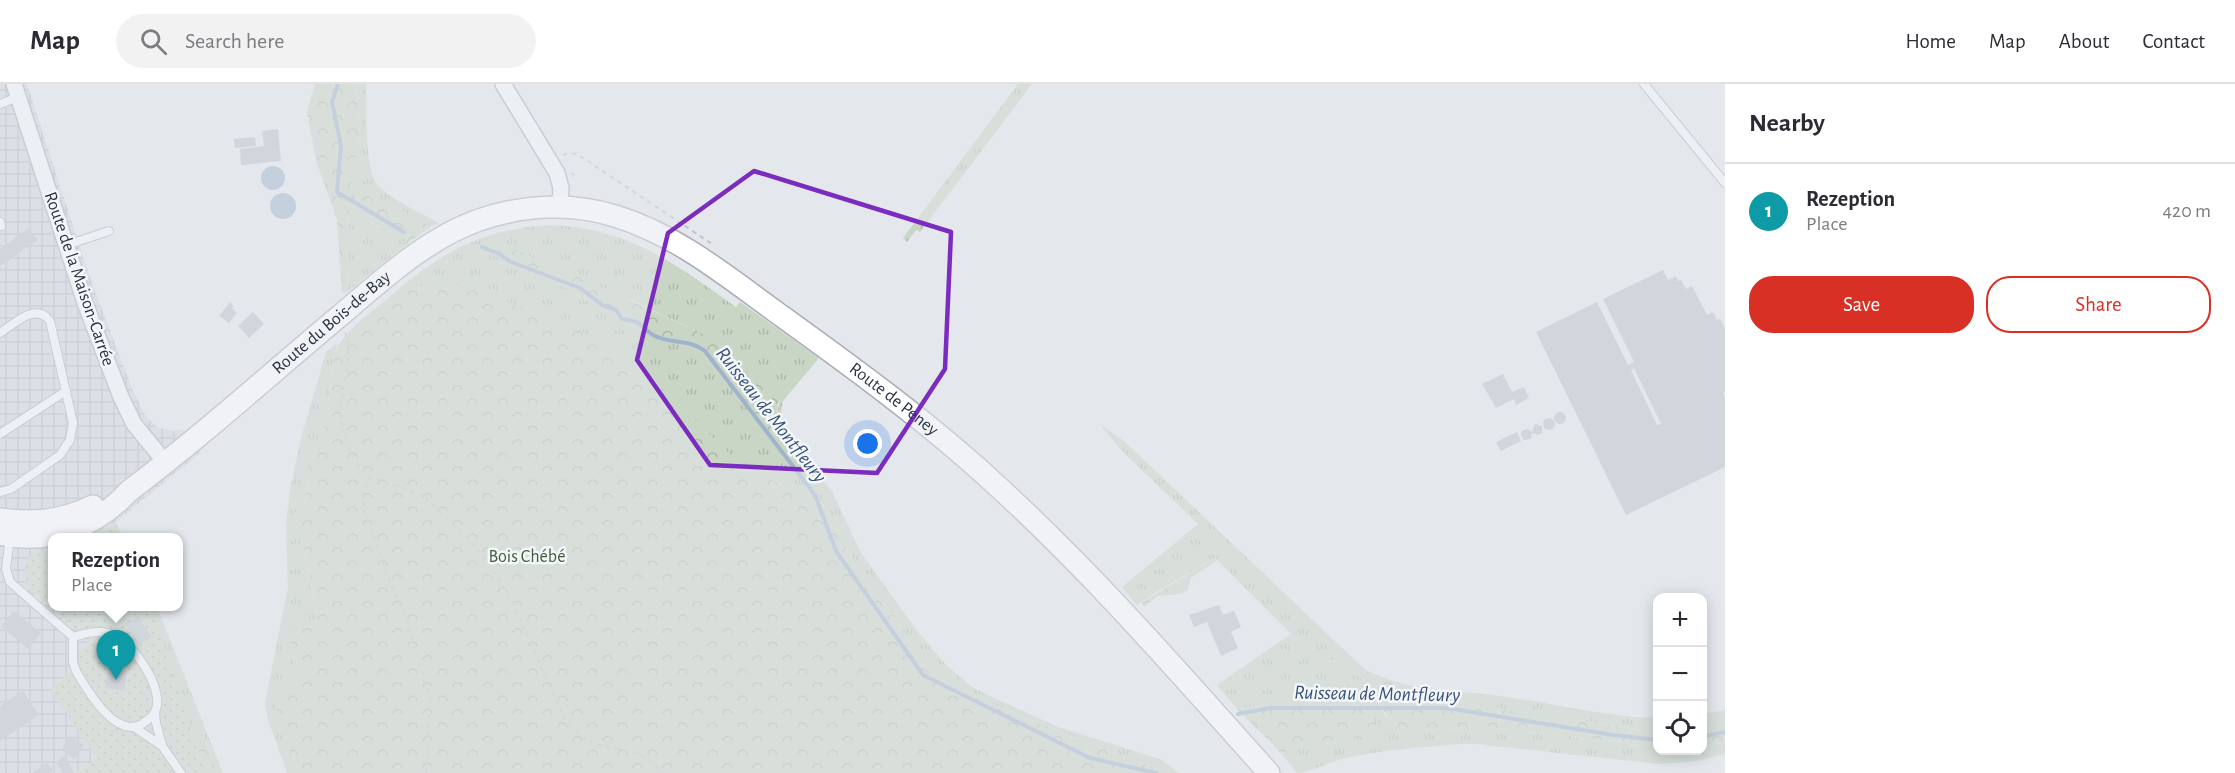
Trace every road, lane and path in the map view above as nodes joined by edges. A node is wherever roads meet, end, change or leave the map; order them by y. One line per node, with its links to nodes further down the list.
1 (503, 84): 6 (street)
2 (1644, 84): 7 (lane)
3 (16, 90): 4 (lane); 10 (street, Route de la Maison-Carrée)
4 (0, 104)
5 (584, 159): 6 (path)
6 (552, 162): 8 (street)
7 (1725, 183)
8 (560, 207): 15 (main road, Route du Bois-de-Bay); 30 (main road, Route de Peney)
9 (109, 231): 10 (lane)
10 (67, 245): 15 (street, Route de la Maison-Carrée)
11 (0, 333): 13 (lane)
12 (346, 333): 16 (path)
13 (66, 391): 14 (lane); 17 (lane)
14 (0, 434)
15 (165, 462): 19 (main road, Route du Bois-de-Bay)
16 (372, 477): 28 (path); 29 (path)
17 (0, 492)
18 (5, 528): 20 (main road, Route du Bois-de-Bay); 21 (lane)
19 (60, 533)
20 (48, 536)
21 (7, 575): 22 (lane); 23 (lane)
22 (0, 581)
23 (73, 637): 24 (lane); 25 (lane)
24 (155, 712): 25 (lane); 26 (lane)
25 (134, 728): 26 (lane)
26 (162, 746): 27 (lane)
27 (181, 773)
28 (426, 773)
29 (663, 773)
30 (1269, 773)

